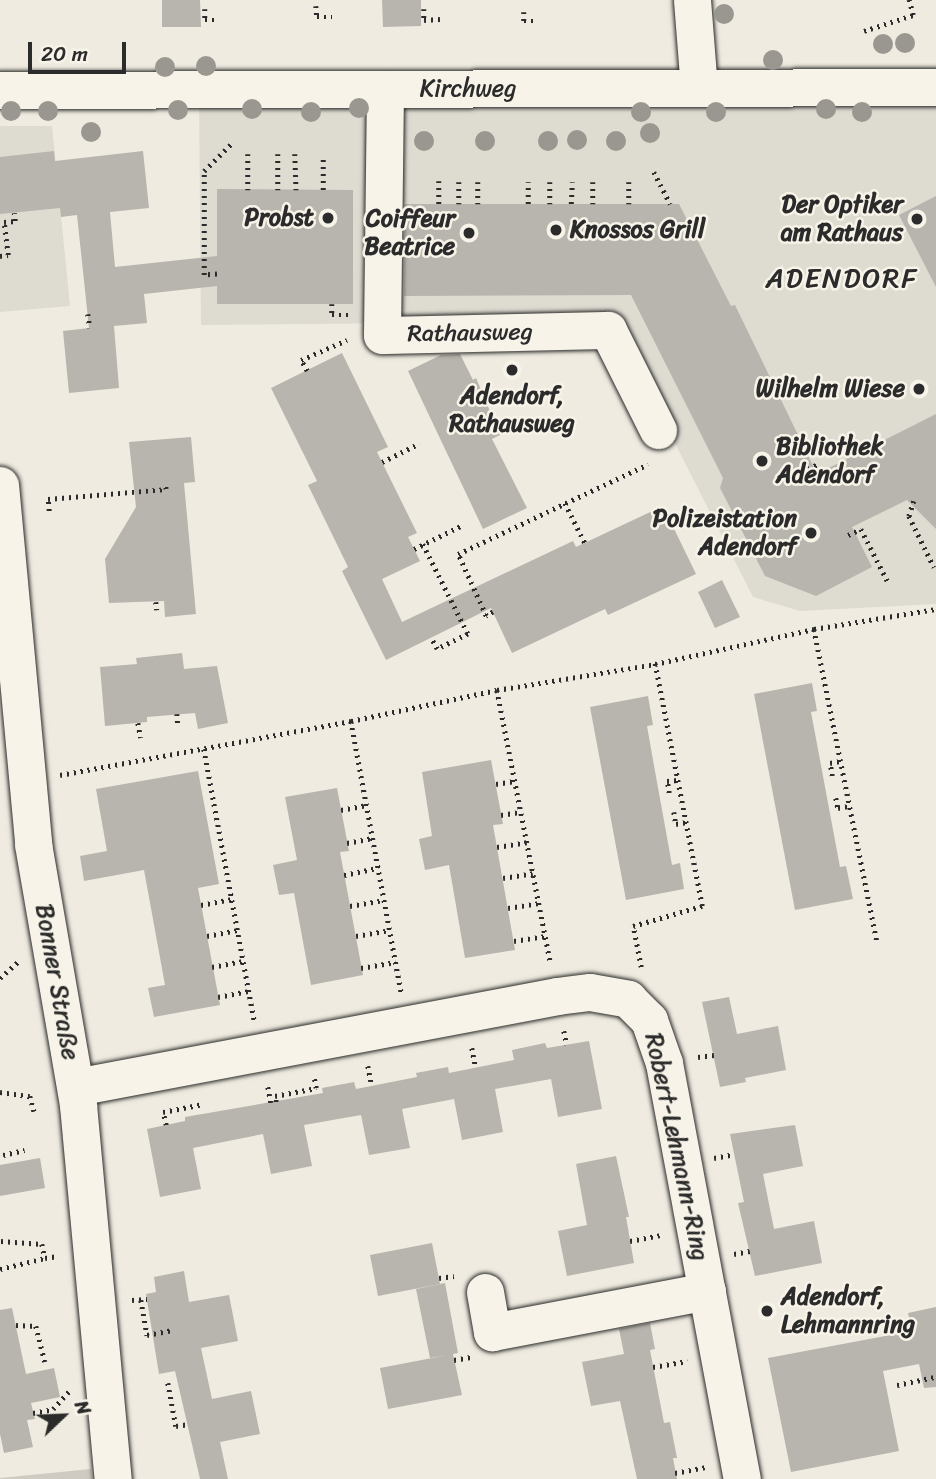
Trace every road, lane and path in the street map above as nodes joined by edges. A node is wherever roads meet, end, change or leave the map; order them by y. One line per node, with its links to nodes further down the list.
1 (692, 0): 13 (street)
2 (909, 0): 11 (path)
3 (316, 6): 7 (path)
4 (205, 9): 9 (path)
5 (424, 9): 8 (path)
6 (524, 12): 10 (path)
7 (332, 17)
8 (440, 19)
9 (218, 20)
10 (538, 21)
11 (864, 31)
12 (936, 87): 13 (street, Kirchweg)
13 (699, 88): 14 (street, Kirchweg)
14 (385, 89): 15 (street, Kirchweg); 47 (street, Rathausweg)
15 (0, 90)
16 (234, 141): 45 (path)
17 (248, 153): 30 (path)
18 (278, 154): 31 (path)
19 (295, 154): 32 (path)
20 (323, 155): 33 (path)
21 (654, 172): 42 (path)
22 (439, 181): 34 (path)
23 (459, 181): 35 (path)
24 (478, 181): 36 (path)
25 (528, 182): 37 (path)
26 (550, 182): 38 (path)
27 (572, 182): 39 (path)
28 (593, 182): 40 (path)
29 (629, 182): 41 (path)
30 (248, 190)
31 (278, 190)
32 (296, 190)
33 (323, 190)
34 (439, 204)
35 (459, 204)
36 (478, 204)
37 (528, 204)
38 (550, 204)
39 (572, 204)
40 (593, 204)
41 (629, 204)
42 (670, 204)
43 (14, 213): 44 (path)
44 (0, 256)
45 (217, 274)
46 (88, 314): 48 (path)
47 (382, 325): 49 (path); 51 (street, Rathausweg)
48 (90, 328)
49 (307, 371)
50 (420, 443): 52 (path)
51 (658, 444): 58 (path)
52 (382, 462)
53 (818, 464): 54 (path)
54 (814, 483)
55 (0, 485): 85 (street, Bonner Straße)
56 (165, 485): 59 (path)
57 (914, 501): 65 (path)
58 (565, 503): 62 (path); 70 (path)
59 (49, 511)
60 (461, 526): 63 (path)
61 (848, 536): 66 (path)
62 (585, 543)
63 (424, 544): 64 (path); 72 (path)
64 (414, 549)
65 (934, 567)
66 (889, 584)
67 (156, 602): 69 (path)
68 (936, 609): 71 (path)
69 (157, 610)
70 (493, 612)
71 (814, 629): 73 (path); 81 (path)
72 (431, 638)
73 (655, 664): 74 (path); 84 (path)
74 (497, 690): 76 (path); 83 (path)
75 (177, 714): 78 (path)
76 (351, 721): 80 (path); 89 (path)
77 (138, 723): 79 (path)
78 (178, 725)
79 (141, 738)
80 (204, 749): 85 (path); 104 (path)
81 (840, 761): 82 (path); 90 (path)
82 (832, 776)
83 (515, 780): 86 (path); 92 (path)
84 (678, 780): 87 (path); 95 (path)
85 (26, 782): 127 (street, Bonner Straße)
86 (496, 784)
87 (669, 793)
88 (836, 798): 90 (path)
89 (366, 805): 91 (path); 96 (path)
90 (848, 806): 116 (path)
91 (341, 810)
92 (521, 812): 94 (path); 97 (path)
93 (674, 812): 95 (path)
94 (501, 815)
95 (687, 822): 121 (path)
96 (373, 838): 98 (path); 100 (path)
97 (527, 842): 99 (path); 101 (path)
98 (347, 843)
99 (497, 847)
100 (378, 869): 102 (path); 105 (path)
101 (533, 873): 103 (path); 106 (path)
102 (344, 875)
103 (502, 878)
104 (232, 900): 107 (path); 110 (path)
105 (384, 900): 108 (path); 111 (path)
106 (539, 903): 109 (path); 114 (path)
107 (201, 905)
108 (350, 906)
109 (508, 908)
110 (238, 930): 112 (path); 117 (path)
111 (389, 930): 113 (path); 118 (path)
112 (207, 936)
113 (356, 936)
114 (545, 936): 115 (path); 123 (path)
115 (514, 941)
116 (877, 942)
117 (243, 961): 119 (path); 122 (path)
118 (395, 962): 120 (path); 125 (path)
119 (212, 967)
120 (361, 968)
121 (642, 976)
122 (249, 991): 124 (path); 126 (path)
123 (557, 996): 125 (street, Robert-Lehmann-Ring); 141 (street, Robert-Lehmann-Ring)
124 (218, 997)
125 (407, 1024): 126 (street, Robert-Lehmann-Ring)
126 (260, 1052): 127 (street, Robert-Lehmann-Ring)
127 (76, 1087): 137 (street, Bonner Straße)
128 (302, 1091): 130 (path)
129 (0, 1093): 132 (path)
130 (276, 1102)
131 (202, 1104): 133 (path)
132 (34, 1111)
133 (166, 1125)
134 (24, 1150): 135 (path)
135 (3, 1155)
136 (1, 1241): 138 (path)
137 (92, 1250): 138 (path); 154 (street, Bonner Straße)
138 (45, 1258): 139 (path)
139 (0, 1269)
140 (130, 1289): 144 (path)
141 (707, 1291): 142 (street, Robert-Lehmann-Ring); 155 (street, Robert-Lehmann-Ring)
142 (485, 1292)
143 (147, 1299): 144 (path)
144 (141, 1300): 146 (path)
145 (16, 1325): 147 (path)
146 (173, 1330)
147 (45, 1362)
148 (936, 1377): 150 (path)
149 (168, 1383): 153 (path)
150 (897, 1385)
151 (71, 1389): 152 (path)
152 (33, 1413)
153 (189, 1424)
154 (113, 1479)
155 (742, 1479)

